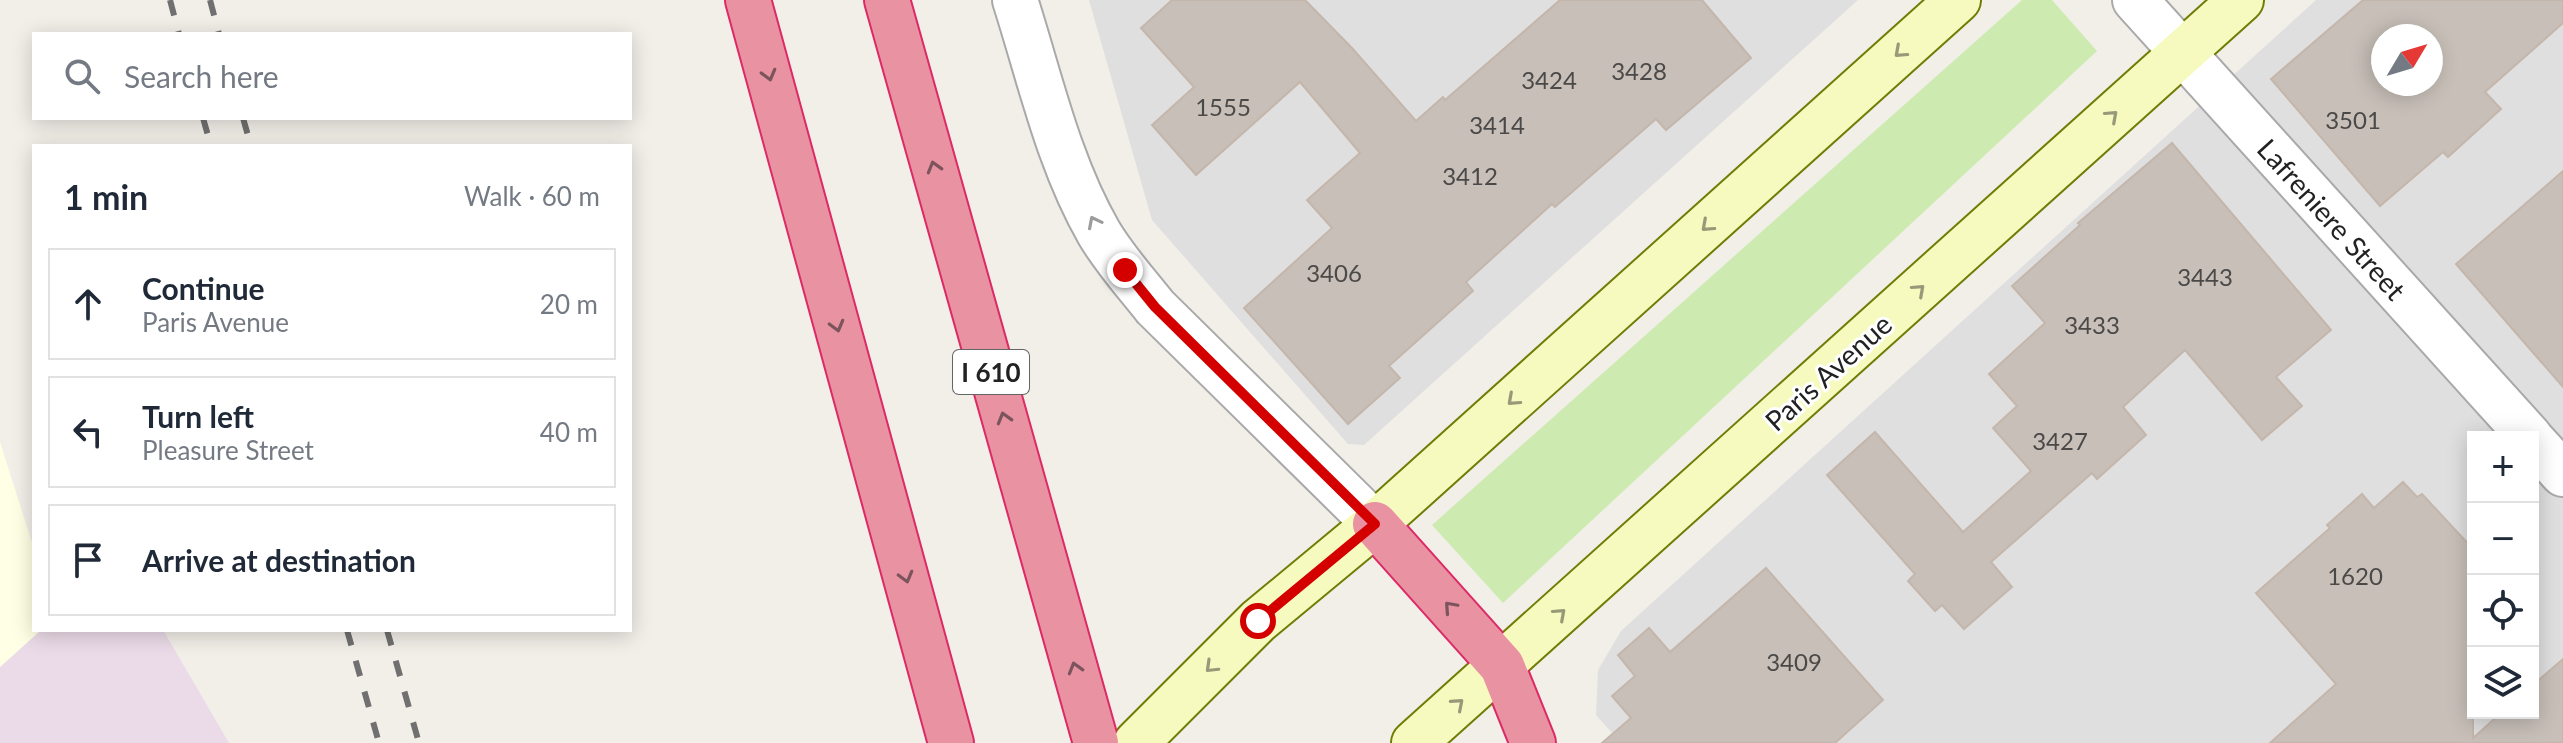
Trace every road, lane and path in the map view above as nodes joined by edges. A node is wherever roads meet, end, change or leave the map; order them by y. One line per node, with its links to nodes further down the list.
1 (748, 0): 13 (highway, one-way to 13)
2 (887, 0): 14 (highway, I 610, one-way to 2)
3 (1015, 0): 11 (street, one-way to 3)
4 (1958, 0): 11 (street, one-way to 11)
5 (2135, 0): 7 (street, Lafreniere Street)
6 (2241, 0): 7 (street, Paris Avenue)
7 (2182, 53): 8 (street, Lafreniere Street); 12 (street, Paris Avenue, one-way to 7)
8 (2524, 431)
9 (2539, 448): 10 (street, Lafreniere Street)
10 (2563, 474)
11 (1375, 524): 12 (highway, one-way to 11); 15 (street, one-way to 15)
12 (1502, 666): 16 (street, Paris Avenue, one-way to 12); 17 (highway)
13 (951, 743)
14 (1096, 743)
15 (1136, 743)
16 (1414, 743)
17 (1533, 743)

